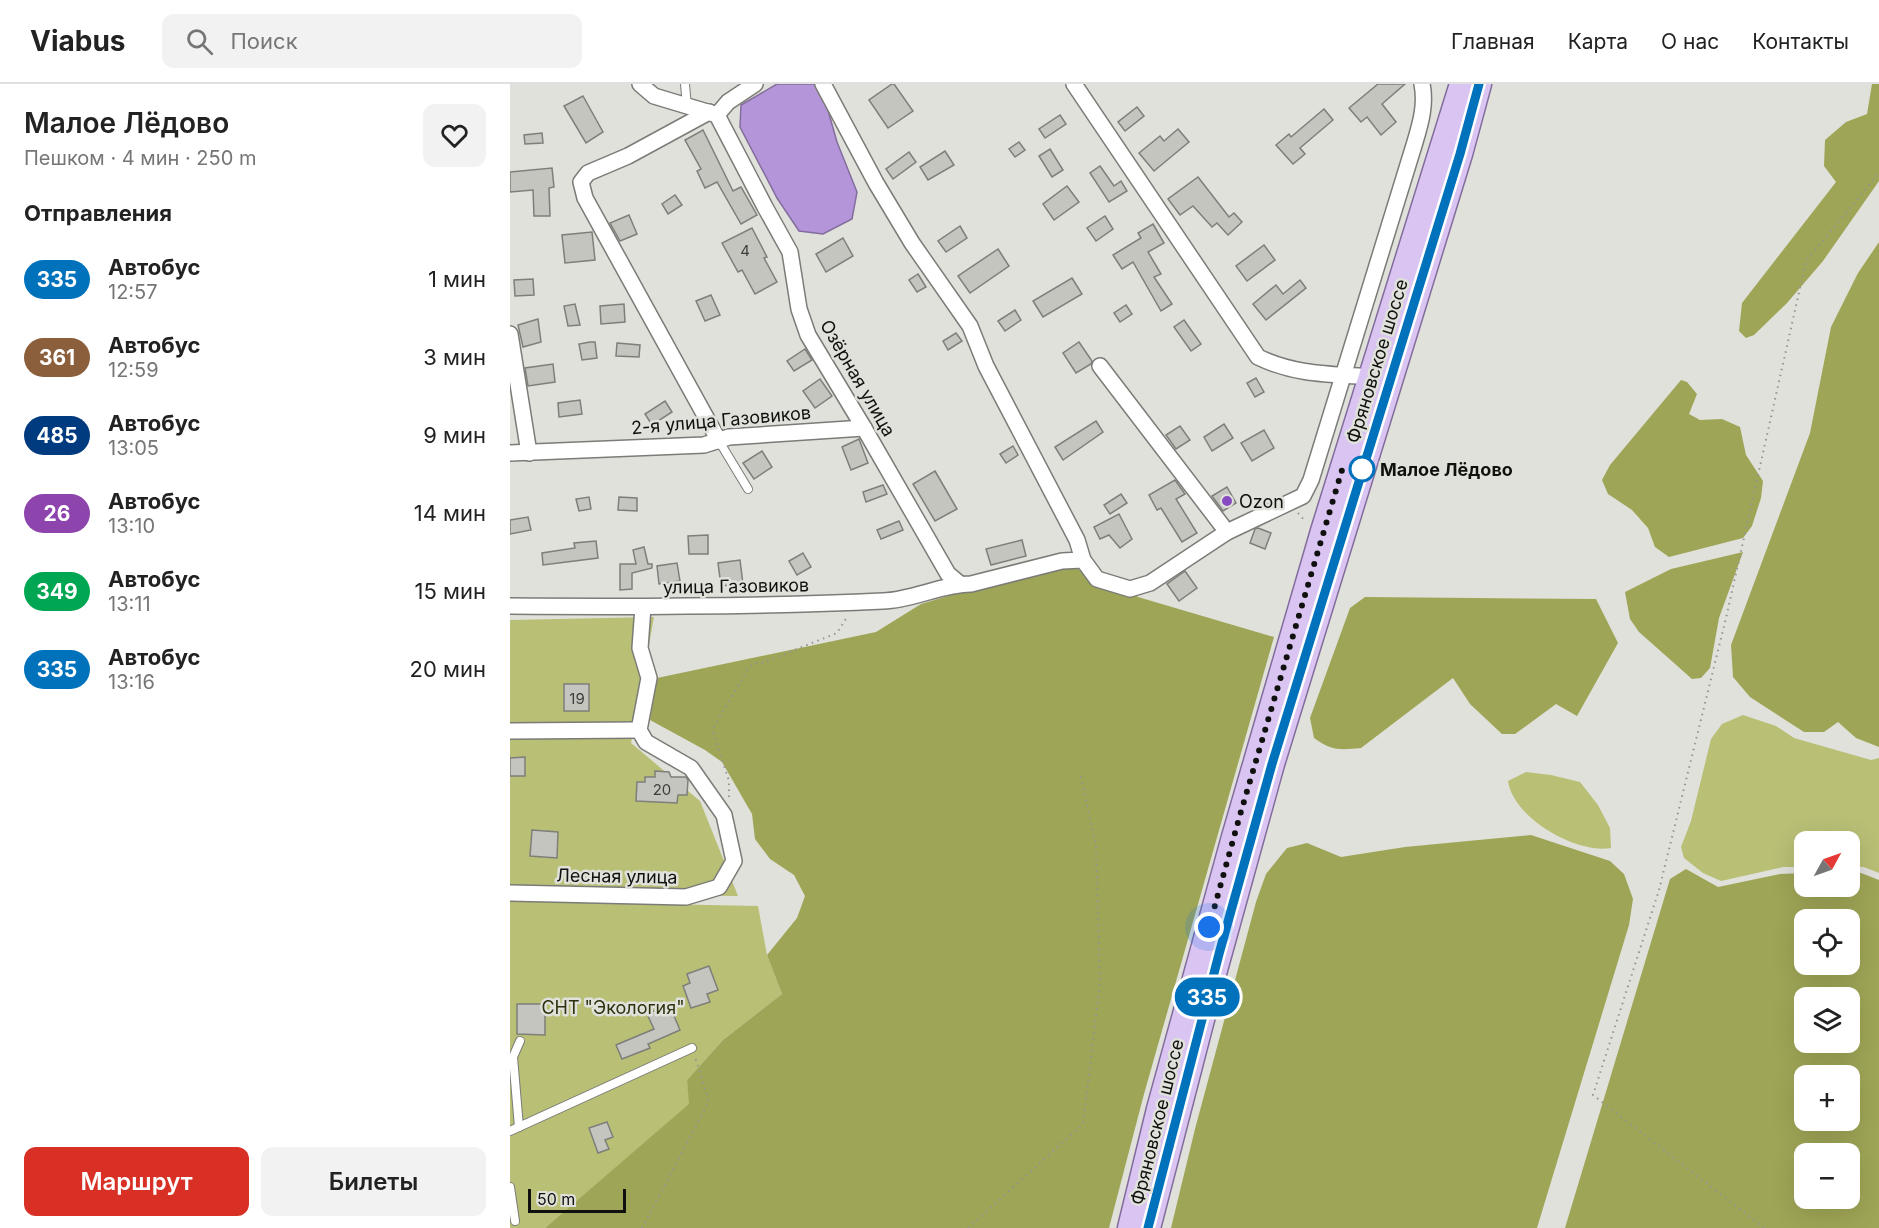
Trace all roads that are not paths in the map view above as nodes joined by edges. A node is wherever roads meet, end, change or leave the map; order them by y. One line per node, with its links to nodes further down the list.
1 (640, 84): 9 (street)
2 (685, 84): 9 (lane)
3 (755, 84): 10 (street)
4 (823, 84): 21 (street)
5 (1074, 84): 13 (street)
6 (1462, 84): 14 (main road, Фряновское шоссе)
7 (1479, 84): 35 (main road, Фряновское шоссе)
8 (1423, 90): 13 (street)
9 (687, 107): 10 (street)
10 (713, 113): 15 (street, Озёрная улица); 16 (street)
11 (510, 334): 18 (street)
12 (1100, 366): 20 (street)
13 (1343, 375): 14 (street); 20 (street)
14 (1372, 377): 34 (main road, Фряновское шоссе)
15 (864, 428): 16 (street, 2-я улица Газовиков); 22 (street, Озёрная улица)
16 (719, 441): 18 (street, 2-я улица Газовиков); 19 (lane)
17 (510, 453): 18 (street, 2-я улица Газовиков)
18 (529, 453)
19 (748, 489)
20 (1227, 532): 21 (street)
21 (1083, 560): 22 (street, улица Газовиков)
22 (960, 584): 24 (street, улица Газовиков)
23 (510, 606): 24 (street, улица Газовиков)
24 (643, 607): 25 (street)
25 (639, 730): 26 (street); 27 (street, Лесная улица)
26 (510, 731)
27 (510, 893)
28 (520, 1041): 30 (lane)
29 (692, 1048): 30 (lane)
30 (519, 1127): 31 (lane)
31 (510, 1131)
32 (510, 1187): 33 (lane)
33 (515, 1221)
34 (1130, 1228)
35 (1148, 1228)

